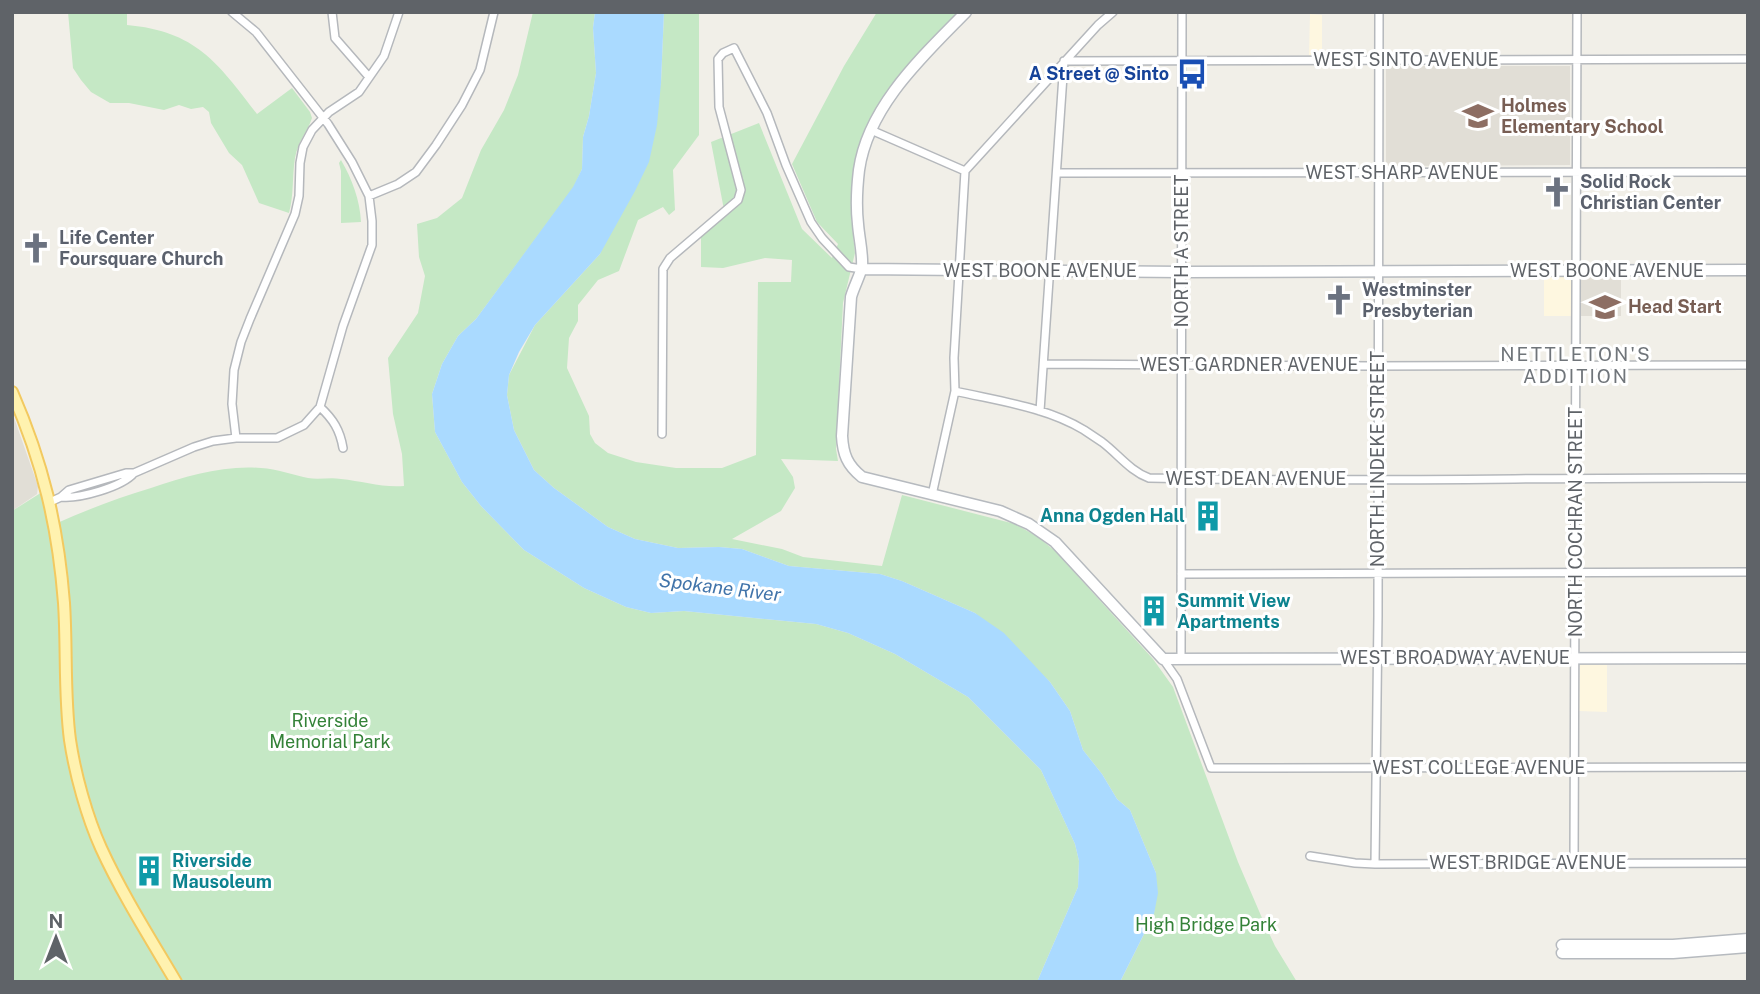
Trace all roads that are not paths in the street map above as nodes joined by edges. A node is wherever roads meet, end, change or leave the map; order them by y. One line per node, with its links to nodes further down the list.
1 (232, 12): 16 (street)
2 (332, 12): 15 (street)
3 (399, 12): 15 (street)
4 (494, 12): 24 (street)
5 (966, 12): 17 (street)
6 (1113, 12): 13 (street)
7 (1182, 12): 14 (street, NORTH A STREET)
8 (1379, 12): 11 (street, NORTH LINDEKE STREET)
9 (1577, 12): 12 (street, NORTH COCHRAN STREET)
10 (1748, 59): 12 (street, WEST SINTO AVENUE)
11 (1379, 60): 12 (street, WEST SINTO AVENUE); 14 (street, WEST SINTO AVENUE); 19 (street, NORTH LINDEKE STREET)
12 (1578, 60): 22 (street, NORTH COCHRAN STREET)
13 (1064, 61): 14 (street, WEST SINTO AVENUE); 18 (street); 21 (street)
14 (1182, 61): 23 (street, NORTH A STREET)
15 (369, 77): 16 (street)
16 (324, 118): 24 (street); 42 (street)
17 (871, 131): 18 (street); 25 (street)
18 (965, 171): 26 (street)
19 (1380, 172): 22 (street, WEST SHARP AVENUE); 23 (street, WEST SHARP AVENUE); 29 (street, NORTH LINDEKE STREET)
20 (1748, 172): 22 (street, WEST SHARP AVENUE)
21 (1057, 173): 23 (street, WEST SHARP AVENUE); 27 (street)
22 (1578, 173): 30 (street, NORTH COCHRAN STREET)
23 (1182, 174): 31 (street, NORTH A STREET)
24 (369, 196): 39 (street)
25 (862, 269): 26 (street, WEST BOONE AVENUE); 41 (street); 48 (street)
26 (959, 270): 27 (street, WEST BOONE AVENUE); 37 (street)
27 (1050, 270): 31 (street, WEST BOONE AVENUE); 32 (street)
28 (1748, 270): 30 (street, WEST BOONE AVENUE)
29 (1379, 271): 30 (street, WEST BOONE AVENUE); 31 (street, WEST BOONE AVENUE); 35 (street, NORTH LINDEKE STREET)
30 (1577, 271): 36 (street, NORTH COCHRAN STREET)
31 (1182, 272): 34 (street, NORTH A STREET)
32 (1044, 364): 34 (street, WEST GARDNER AVENUE); 40 (street)
33 (1748, 365): 36 (street, WEST GARDNER AVENUE)
34 (1181, 366): 35 (street, WEST GARDNER AVENUE); 46 (street, NORTH A STREET)
35 (1378, 366): 36 (street, WEST GARDNER AVENUE); 47 (street, NORTH LINDEKE STREET)
36 (1577, 366): 44 (street, NORTH COCHRAN STREET)
37 (955, 391): 40 (street, WEST DEAN AVENUE); 48 (street)
38 (12, 392): 49 (main road)
39 (320, 407): 42 (street); 43 (street)
40 (1040, 411): 46 (street, WEST DEAN AVENUE)
41 (662, 434)
42 (236, 438): 49 (street)
43 (343, 448)
44 (1576, 477): 45 (street, WEST DEAN AVENUE); 47 (street, WEST DEAN AVENUE); 52 (street, NORTH COCHRAN STREET)
45 (1748, 478)
46 (1181, 479): 47 (street, WEST DEAN AVENUE); 53 (street, NORTH A STREET)
47 (1378, 480): 51 (street, NORTH LINDEKE STREET)
48 (932, 495): 57 (street)
49 (55, 500): 70 (main road)
50 (1748, 572): 52 (street)
51 (1378, 573): 52 (street); 53 (street); 55 (street, NORTH LINDEKE STREET)
52 (1576, 573): 56 (street, NORTH COCHRAN STREET)
53 (1181, 574): 58 (street, NORTH A STREET)
54 (1748, 657): 56 (street, WEST BROADWAY AVENUE)
55 (1377, 658): 56 (street, WEST BROADWAY AVENUE); 58 (street, WEST BROADWAY AVENUE); 61 (street, NORTH LINDEKE STREET)
56 (1576, 658): 60 (street, NORTH COCHRAN STREET)
57 (1163, 659): 58 (street, WEST BROADWAY AVENUE); 61 (street, WEST COLLEGE AVENUE)
58 (1181, 659)
59 (1748, 767): 60 (street, WEST COLLEGE AVENUE)
60 (1574, 768): 61 (street, WEST COLLEGE AVENUE); 63 (street, NORTH COCHRAN STREET)
61 (1376, 769): 65 (street, NORTH LINDEKE STREET)
62 (1310, 856): 65 (street, WEST BRIDGE AVENUE)
63 (1574, 863): 64 (street, WEST BRIDGE AVENUE); 65 (street, WEST BRIDGE AVENUE)
64 (1748, 863)
65 (1375, 864)
66 (1748, 939): 69 (street)
67 (1748, 947): 69 (street)
68 (1562, 949): 69 (street)
69 (1607, 949)
70 (176, 982)

